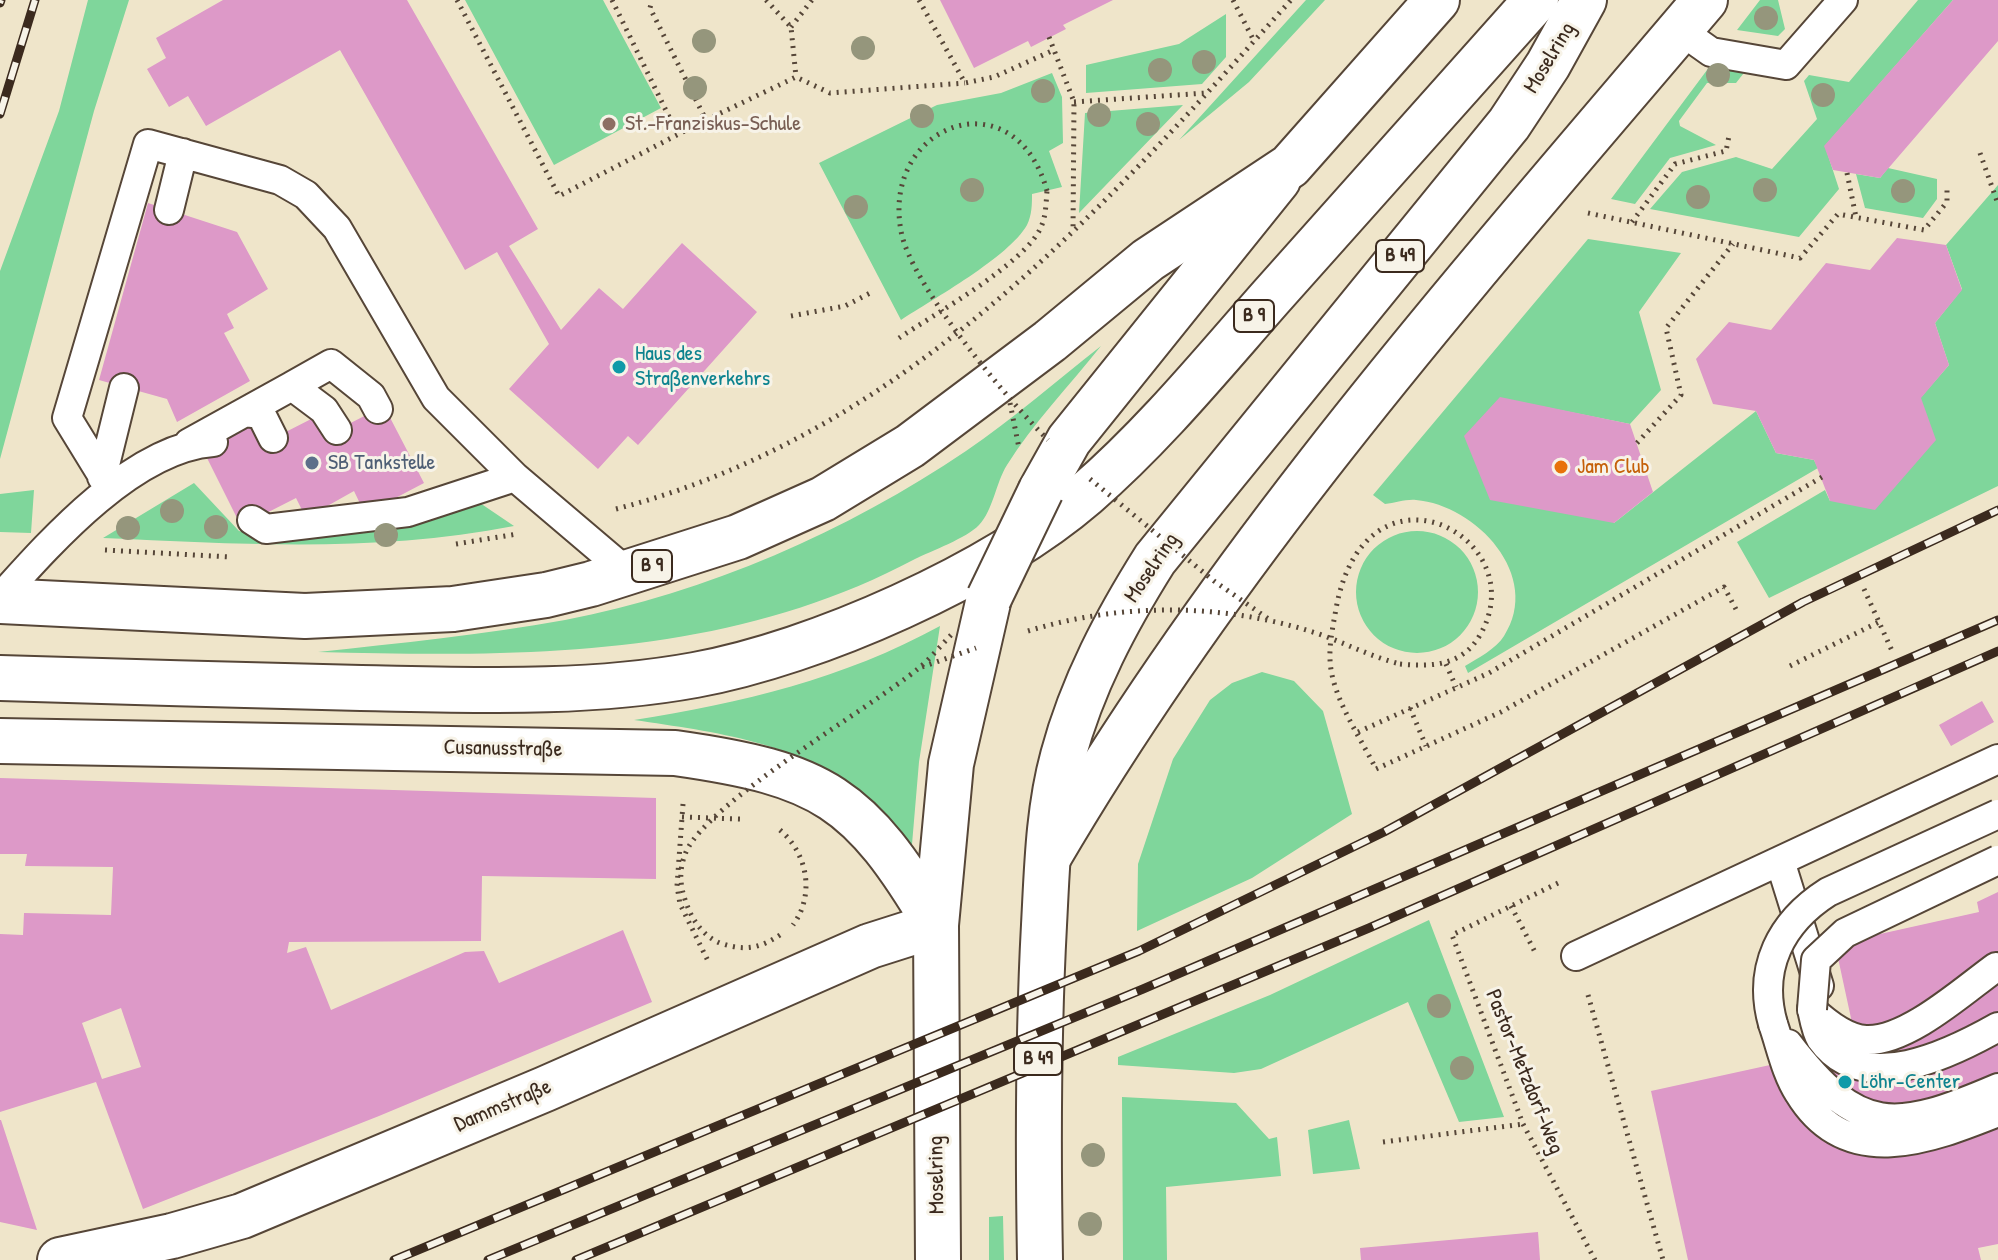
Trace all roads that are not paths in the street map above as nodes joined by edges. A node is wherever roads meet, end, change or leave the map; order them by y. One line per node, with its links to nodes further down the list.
1 (1437, 0): 7 (main road, Moselring / B 9)
2 (1536, 0): 20 (main road, B 9)
3 (1584, 0): 24 (main road, Moselring / B 49)
4 (1843, 0): 5 (lane)
5 (1692, 15): 24 (main road)
6 (183, 153): 8 (lane); 15 (lane); 16 (lane)
7 (1290, 166): 18 (main road, B 9); 27 (main road, Moselring, bridge)
8 (169, 210)
9 (292, 386): 11 (lane); 12 (lane); 13 (lane)
10 (124, 388): 16 (lane)
11 (378, 409)
12 (245, 412): 14 (lane); 16 (lane)
13 (337, 430)
14 (273, 438)
15 (515, 477): 17 (lane); 18 (lane)
16 (106, 482): 19 (lane)
17 (252, 520)
18 (628, 573): 19 (main road, B 9)
19 (0, 600)
20 (0, 678)
21 (0, 741): 27 (main road, Cusanusstraße)
22 (1998, 759): 26 (lane)
23 (1998, 814): 31 (lane, bridge)
24 (1048, 858): 37 (main road, Moselring / B 49)
25 (1998, 860): 30 (lane, bridge)
26 (1780, 861): 28 (lane); 30 (lane)
27 (936, 925): 35 (main road, Dammstraße); 36 (main road, Moselring)
28 (1576, 956)
29 (1996, 967): 30 (lane)
30 (1819, 1009): 32 (lane)
31 (1773, 1024): 33 (lane); 34 (lane)
32 (1998, 1027)
33 (1998, 1088)
34 (1998, 1112)
35 (60, 1260)
36 (938, 1260)
37 (1040, 1260)

